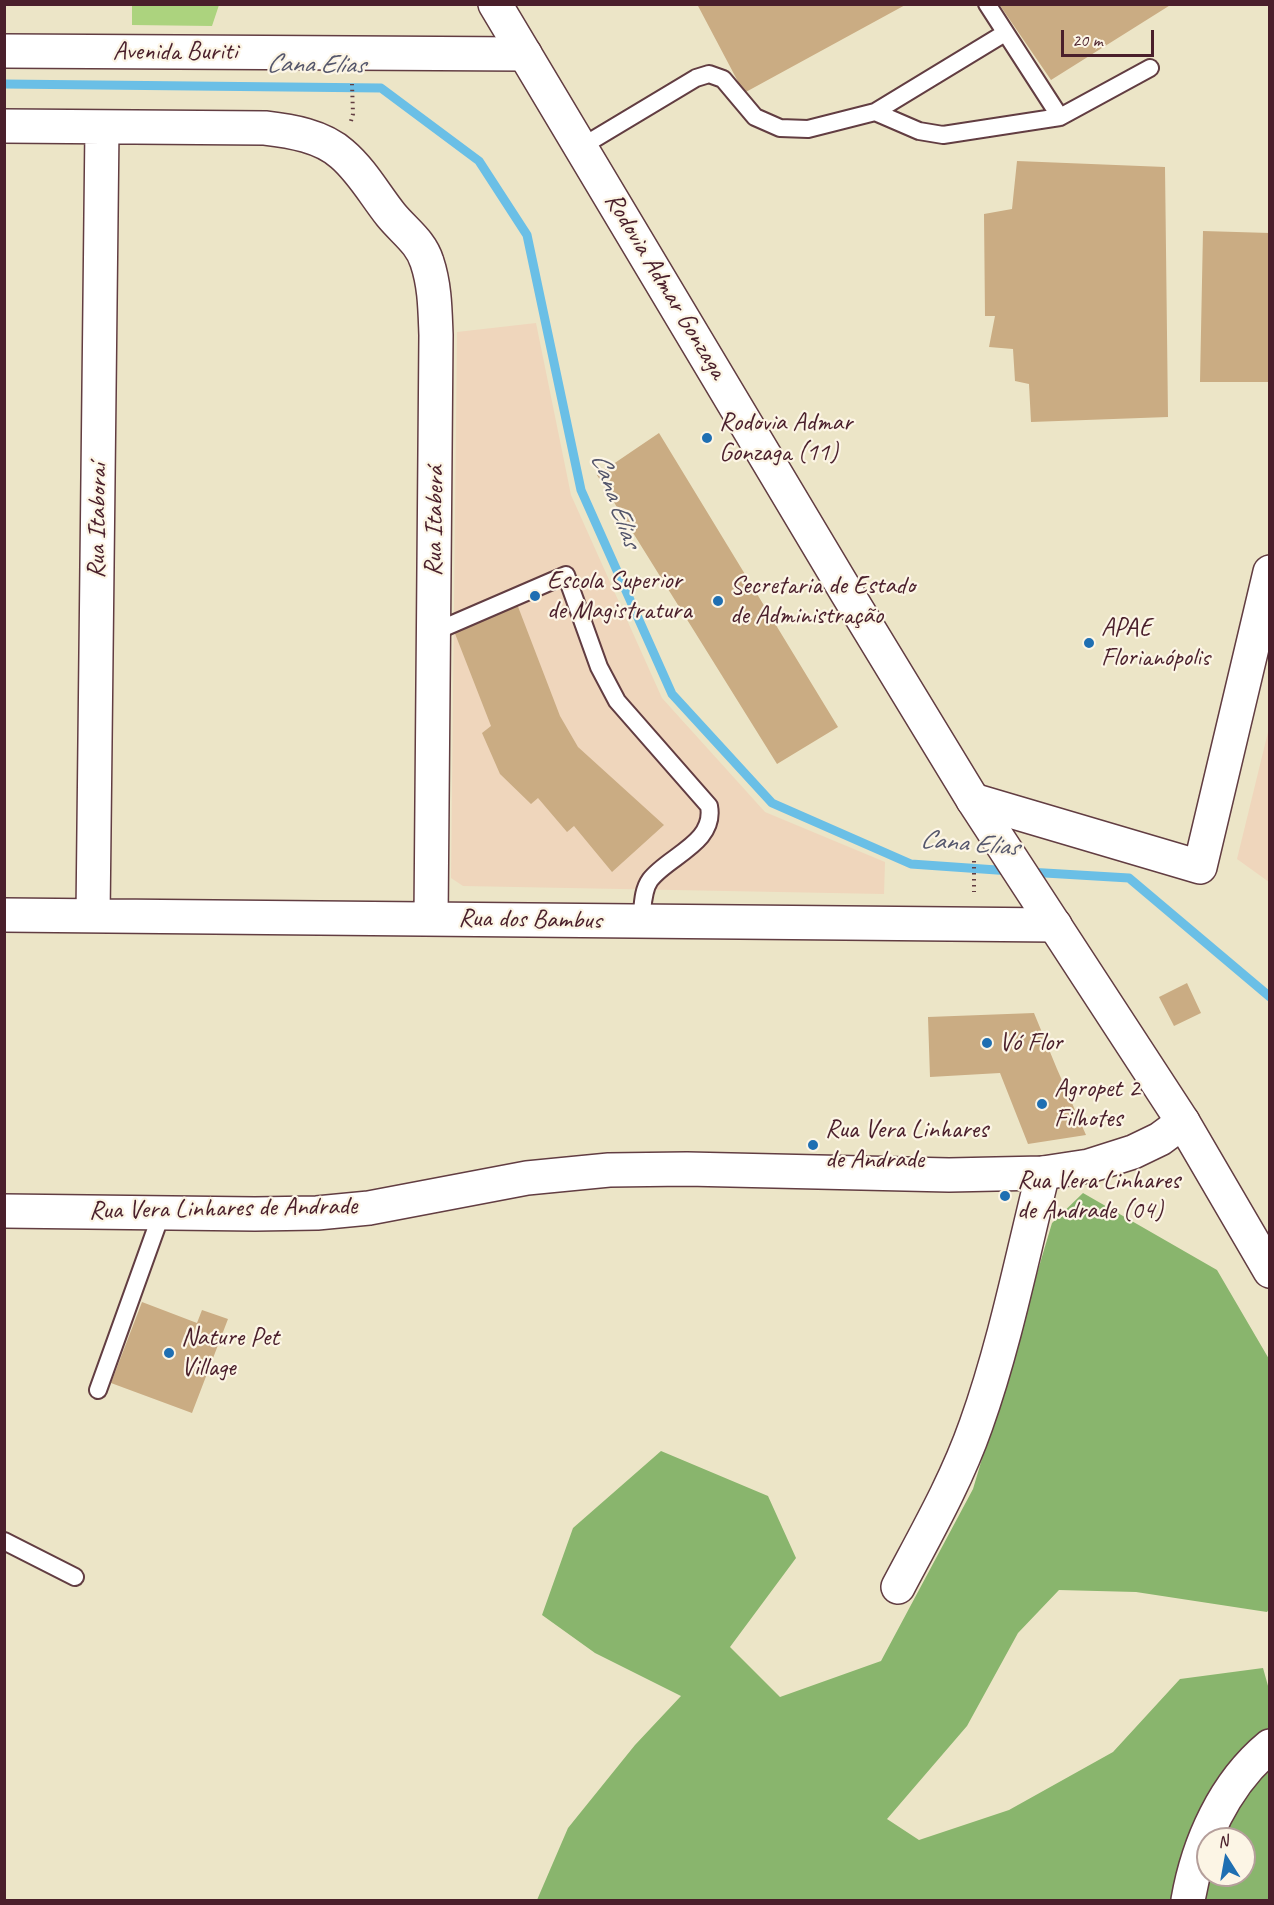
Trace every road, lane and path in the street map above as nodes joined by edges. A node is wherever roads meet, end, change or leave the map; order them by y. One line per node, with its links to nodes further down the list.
1 (495, 4): 5 (street, Rodovia Admar Gonzaga)
2 (987, 4): 3 (lane)
3 (1005, 33): 8 (lane); 10 (lane)
4 (4, 51): 5 (street, Avenida Buriti)
5 (525, 54): 13 (street, Rodovia Admar Gonzaga)
6 (1150, 68): 10 (lane)
7 (352, 76): 9 (path)
8 (875, 112): 10 (lane); 13 (lane)
9 (352, 114)
10 (1060, 117)
11 (4, 126): 12 (street)
12 (102, 127): 15 (street, Rua Itaberá); 18 (street, Rua Itaboraí)
13 (581, 147): 16 (street, Rodovia Admar Gonzaga)
14 (1269, 572): 16 (street)
15 (434, 632): 19 (street, Rua Itaberá); 20 (lane)
16 (973, 800): 21 (street, Rodovia Admar Gonzaga)
17 (4, 915): 18 (street, Rua dos Bambus)
18 (93, 916): 19 (street, Rua dos Bambus)
19 (431, 919): 20 (street, Rua dos Bambus)
20 (641, 921): 21 (street, Rua dos Bambus)
21 (1055, 925): 22 (street, Rodovia Admar Gonzaga)
22 (1183, 1122): 23 (street, Rua Vera Linhares de Andrade); 26 (street, Rodovia Admar Gonzaga)
23 (1043, 1173): 25 (street, Rua Vera Linhares de Andrade); 30 (street)
24 (4, 1211): 25 (street, Rua Vera Linhares de Andrade)
25 (162, 1212): 27 (lane)
26 (1269, 1271)
27 (98, 1390)
28 (4, 1541): 29 (lane)
29 (75, 1577)
30 (898, 1587)
31 (1269, 1746): 32 (street)
32 (1188, 1900)

